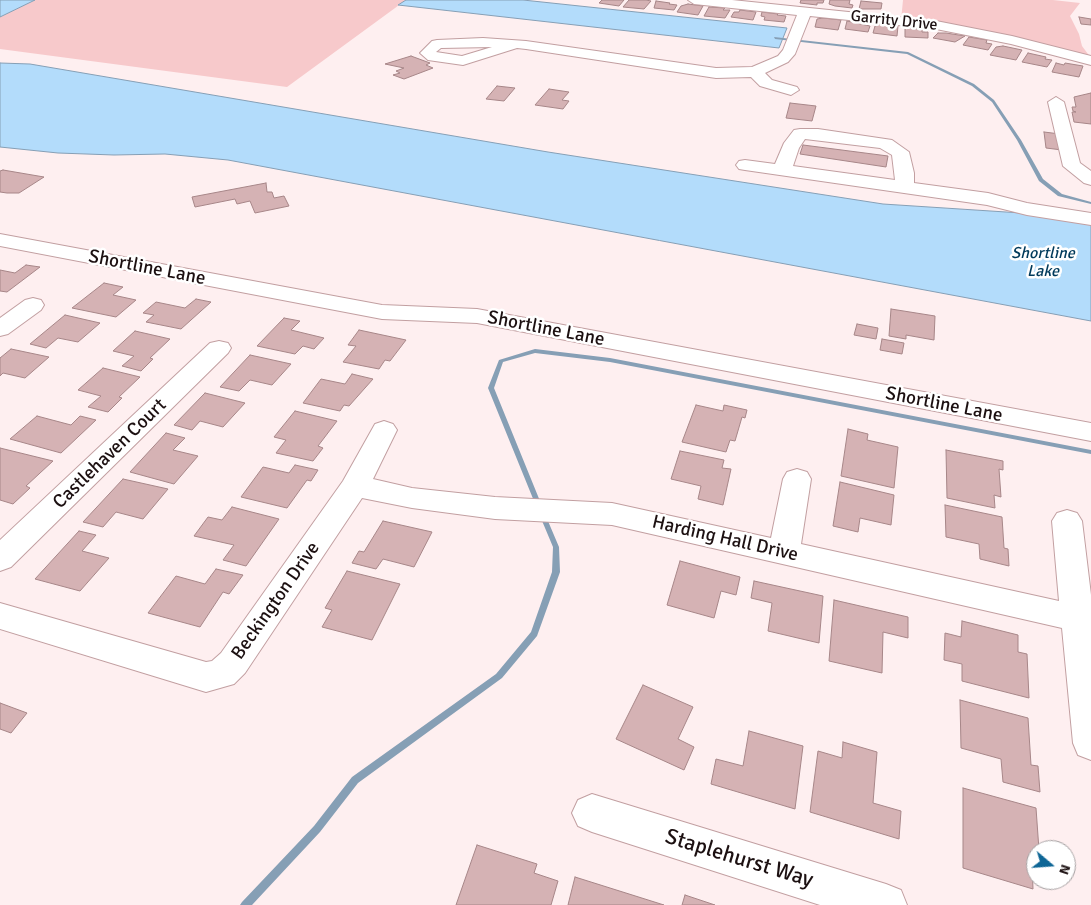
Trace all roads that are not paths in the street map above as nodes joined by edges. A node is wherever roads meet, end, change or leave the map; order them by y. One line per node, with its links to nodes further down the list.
1 (694, 0): 3 (street, Garrity Drive)
2 (903, 5): 4 (street)
3 (805, 11): 4 (street, Garrity Drive); 7 (street)
4 (901, 21): 6 (street, Garrity Drive)
5 (516, 44): 5 (street); 7 (street)
6 (1091, 60)
7 (755, 72): 8 (street)
8 (791, 90)
9 (1056, 102): 12 (street)
10 (745, 165): 11 (street)
11 (782, 170): 13 (street); 13 (street)
12 (1091, 179)
13 (904, 186): 14 (street)
14 (1091, 219)
15 (0, 240): 20 (street, Shortline Lane)
16 (33, 305): 17 (street)
17 (0, 329)
18 (219, 348): 25 (street, Castlehaven Court)
19 (384, 430): 22 (street, Beckington Drive)
20 (1091, 432)
21 (797, 480): 24 (street)
22 (355, 486): 24 (street, Harding Hall Drive); 26 (street, Beckington Drive)
23 (1067, 521): 27 (street)
24 (784, 552): 27 (street, Harding Hall Drive)
25 (0, 559)
26 (0, 616)
27 (1084, 620): 28 (street)
28 (1091, 743)
29 (592, 813): 30 (street, Staplehurst Way)
30 (832, 897): 31 (street, Staplehurst Way)
31 (886, 905)

